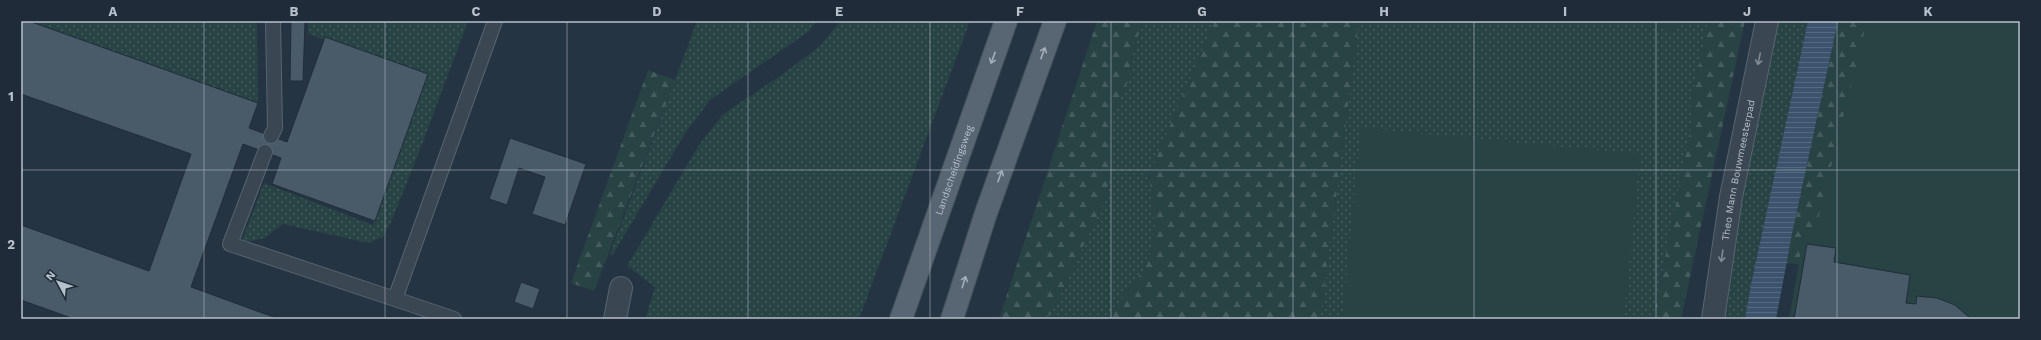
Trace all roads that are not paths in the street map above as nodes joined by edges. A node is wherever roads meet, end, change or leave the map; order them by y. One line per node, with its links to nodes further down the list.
1 (273, 21): 6 (lane)
2 (495, 21): 10 (lane)
3 (1006, 21): 8 (main road, Landscheidingsweg, one-way to 8)
4 (1055, 21): 15 (main road, one-way to 4)
5 (1767, 21): 16 (street, Theo Mann Bouwmeesterpad, one-way to 16)
6 (271, 136)
7 (265, 152): 10 (lane)
8 (942, 199): 13 (main road); 14 (main road, Landscheidingsweg)
9 (621, 288): 12 (street)
10 (395, 299): 11 (lane)
11 (454, 319)
12 (615, 319)
13 (886, 319)
14 (901, 319)
15 (952, 319)
16 (1713, 319)

